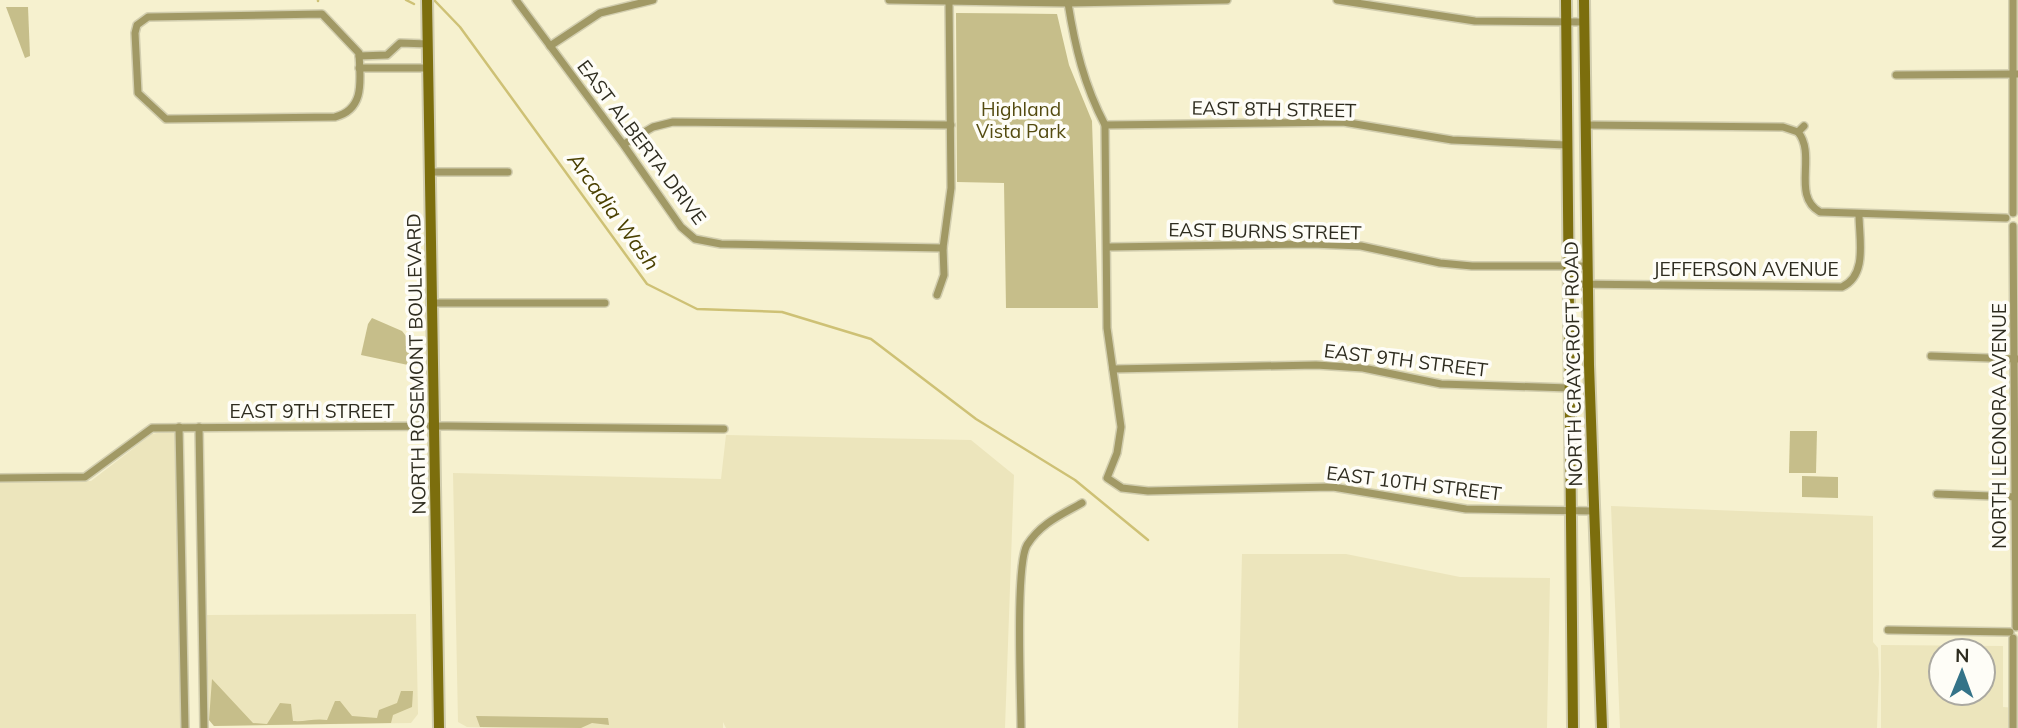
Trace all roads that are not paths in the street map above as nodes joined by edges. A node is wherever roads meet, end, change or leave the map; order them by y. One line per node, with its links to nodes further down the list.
1 (516, 0): 15 (street, EAST ALBERTA DRIVE)
2 (653, 0): 15 (street)
3 (889, 0): 9 (street)
4 (1227, 0): 10 (street)
5 (1337, 0): 12 (street)
6 (1566, 0): 12 (main road, NORTH CRAYCROFT ROAD)
7 (1584, 0): 13 (main road, NORTH CRAYCROFT ROAD)
8 (2014, 0): 21 (street)
9 (949, 2): 10 (street); 25 (street)
10 (1068, 3): 26 (street)
11 (427, 4): 14 (main road, NORTH ROSEMONT BOULEVARD)
12 (1566, 21): 13 (street); 29 (main road, NORTH CRAYCROFT ROAD)
13 (1584, 22): 27 (main road, NORTH CRAYCROFT ROAD)
14 (428, 44): 16 (street); 20 (main road, NORTH ROSEMONT BOULEVARD)
15 (550, 46): 28 (street, EAST ALBERTA DRIVE)
16 (393, 50): 17 (street); 19 (street)
17 (359, 56): 18 (street); 23 (street)
18 (359, 68): 19 (street); 23 (street)
19 (393, 68): 20 (street)
20 (429, 68): 30 (main road, NORTH ROSEMONT BOULEVARD)
21 (2016, 74): 22 (street); 32 (street)
22 (1896, 75)
23 (351, 111): 24 (street)
24 (356, 118)
25 (951, 125): 28 (street); 37 (street)
26 (1105, 125): 29 (street, EAST 8TH STREET); 36 (street)
27 (1586, 125): 33 (street); 39 (main road, NORTH CRAYCROFT ROAD)
28 (624, 144): 37 (street, EAST ALBERTA DRIVE)
29 (1567, 145): 38 (main road, NORTH CRAYCROFT ROAD)
30 (430, 172): 31 (street); 43 (main road, NORTH ROSEMONT BOULEVARD)
31 (508, 172)
32 (2015, 214): 34 (street)
33 (1858, 215): 34 (street); 41 (street, JEFFERSON AVENUE)
34 (2006, 218): 35 (street)
35 (2015, 225): 46 (street, NORTH LEONORA AVENUE)
36 (1108, 247): 38 (street, EAST BURNS STREET); 47 (street)
37 (943, 248): 42 (street)
38 (1570, 265): 39 (street, EAST BURNS STREET); 40 (main road, NORTH CRAYCROFT ROAD)
39 (1588, 266): 41 (main road, NORTH CRAYCROFT ROAD)
40 (1570, 284): 41 (street, JEFFERSON AVENUE); 48 (main road, NORTH CRAYCROFT ROAD)
41 (1588, 285): 58 (main road, NORTH CRAYCROFT ROAD)
42 (937, 295)
43 (432, 303): 44 (street); 49 (main road, NORTH ROSEMONT BOULEVARD)
44 (605, 303)
45 (1931, 356): 46 (street)
46 (2016, 359): 55 (street, NORTH LEONORA AVENUE)
47 (1113, 369): 48 (street, EAST 9TH STREET); 57 (street, EAST 10TH STREET)
48 (1569, 388): 57 (main road, NORTH CRAYCROFT ROAD)
49 (435, 426): 51 (street, EAST 9TH STREET); 52 (street, EAST 9TH STREET); 64 (main road, NORTH ROSEMONT BOULEVARD)
50 (180, 427): 51 (street, EAST 9TH STREET); 53 (street, EAST 9TH STREET); 62 (street)
51 (199, 427): 63 (street)
52 (724, 429)
53 (0, 478)
54 (1937, 494): 55 (street)
55 (2016, 497): 60 (street, NORTH LEONORA AVENUE)
56 (1082, 503): 65 (street)
57 (1571, 511): 58 (street, EAST 10TH STREET); 66 (main road, NORTH CRAYCROFT ROAD)
58 (1594, 511): 67 (main road, NORTH CRAYCROFT ROAD)
59 (1888, 630): 60 (street)
60 (2015, 632): 61 (street, NORTH LEONORA AVENUE)
61 (2015, 686): 68 (street, NORTH LEONORA AVENUE)
62 (185, 728)
63 (204, 728)
64 (439, 728)
65 (1021, 728)
66 (1573, 728)
67 (1602, 728)
68 (2013, 728)

